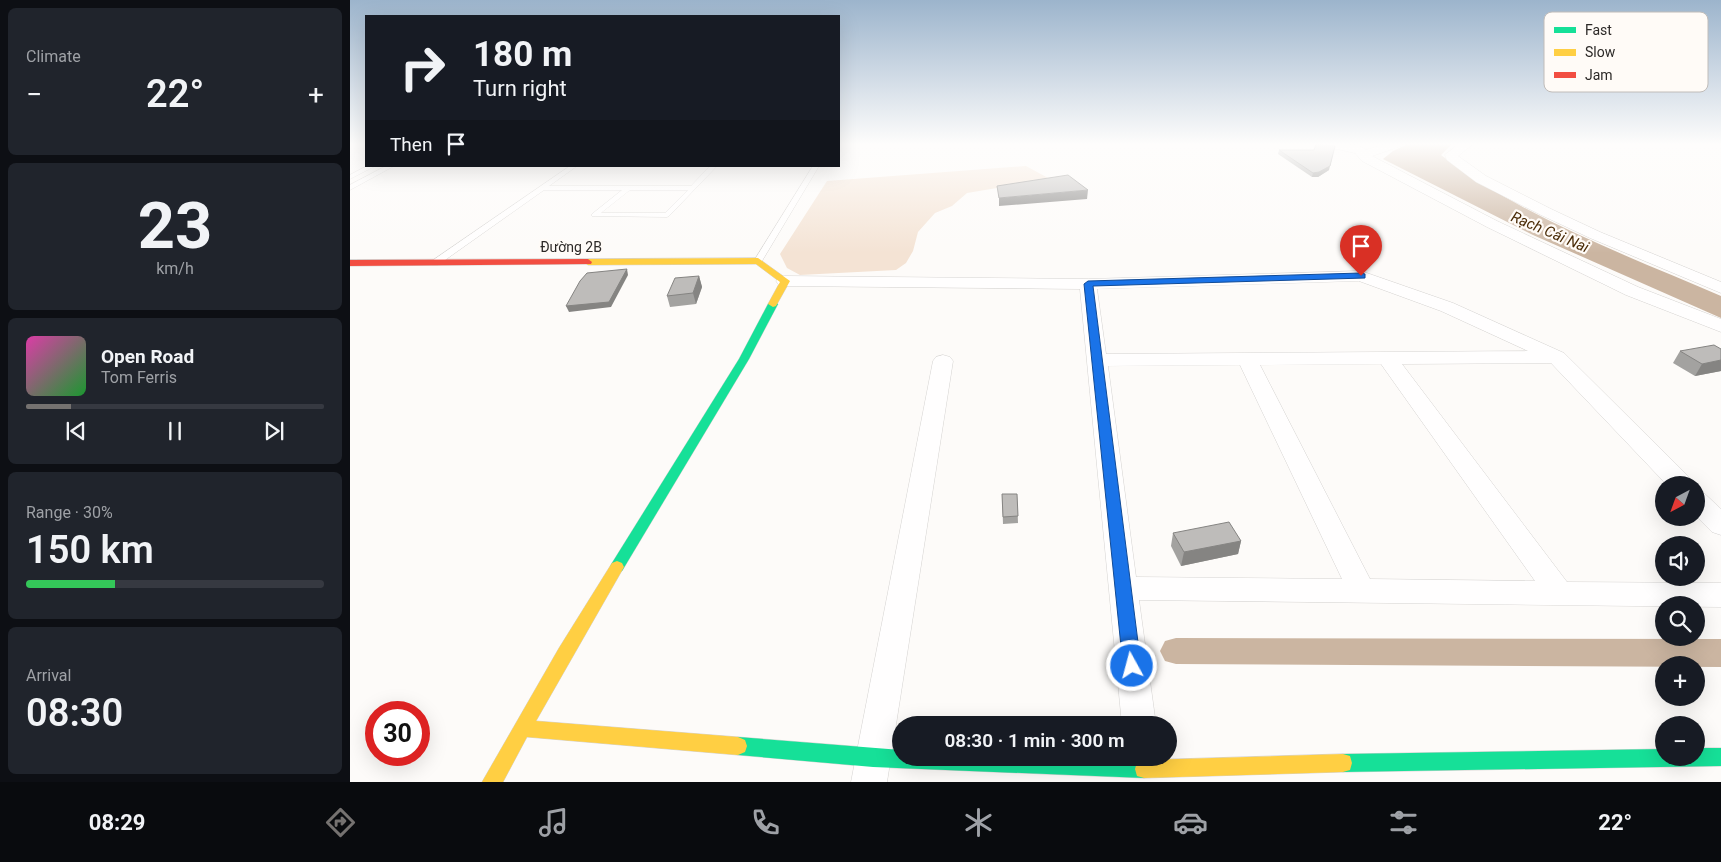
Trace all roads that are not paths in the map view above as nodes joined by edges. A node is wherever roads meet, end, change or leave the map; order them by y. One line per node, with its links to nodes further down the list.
1 (553, 180): 6 (lane)
2 (700, 180): 8 (lane)
3 (807, 180): 9 (lane)
4 (1410, 180): 15 (street)
5 (1484, 180): 14 (street)
6 (542, 188): 7 (lane); 11 (lane)
7 (628, 188): 8 (lane); 8 (lane)
8 (693, 188)
9 (758, 261): 11 (street, Đường 2B); 12 (street)
10 (350, 263): 11 (street, Đường 2B)
11 (435, 263)
12 (785, 282): 13 (street); 29 (street)
13 (1088, 284): 16 (street); 19 (street)
14 (1721, 288)
15 (1721, 326)
16 (1557, 357): 17 (street); 21 (street)
17 (1388, 358): 18 (street); 26 (street)
18 (1246, 359): 19 (street); 25 (street)
19 (1097, 360): 24 (street)
20 (943, 361): 32 (street)
21 (1673, 476)
22 (1705, 509): 23 (street)
23 (1721, 525)
24 (1123, 588): 25 (street); 28 (street)
25 (1362, 591): 26 (street)
26 (1559, 593): 27 (street)
27 (1721, 595)
28 (1138, 716)
29 (522, 728): 32 (street); 35 (street)
30 (1721, 758): 33 (street)
31 (1144, 769): 32 (street); 34 (street)
32 (871, 770)
33 (1684, 771): 34 (street)
34 (1421, 772)
35 (492, 782)

